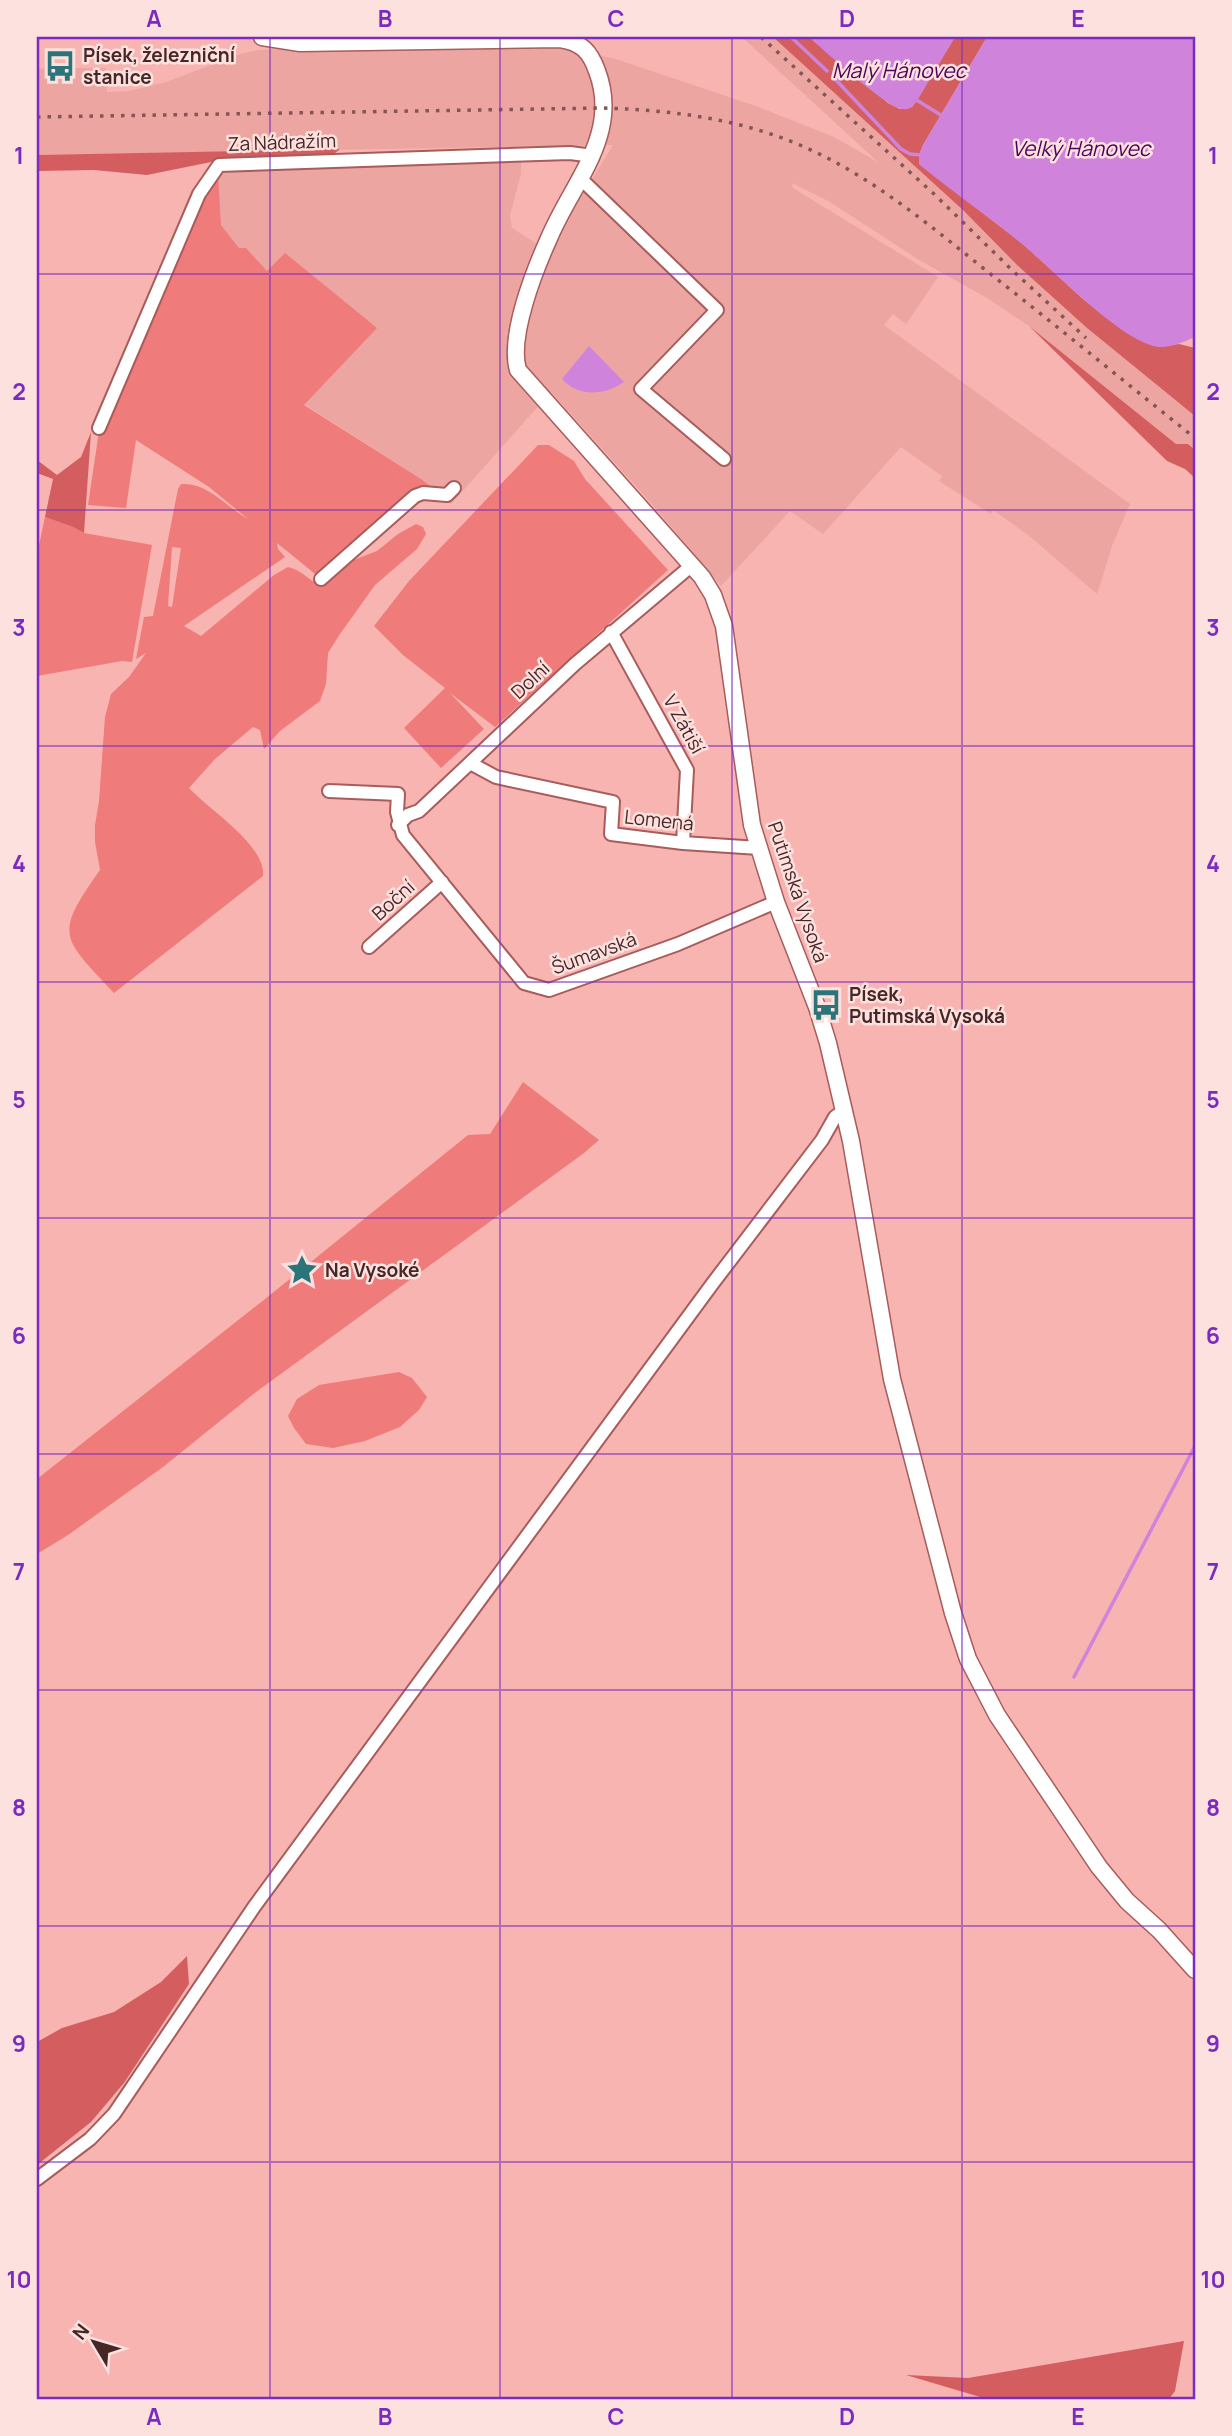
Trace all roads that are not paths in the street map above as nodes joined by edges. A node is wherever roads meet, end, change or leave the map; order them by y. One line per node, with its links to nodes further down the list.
1 (262, 37): 2 (main road)
2 (593, 156): 3 (main road); 4 (street, Za Nádražím)
3 (581, 179): 5 (street); 7 (main road)
4 (99, 428)
5 (724, 459)
6 (454, 488): 8 (street)
7 (691, 566): 9 (street, Dolní); 14 (main road, Putimská Vysoká)
8 (321, 579)
9 (611, 632): 10 (street, Dolní); 13 (street, V Zátiší)
10 (470, 763): 12 (street, Dolní); 13 (street, Lomená)
11 (330, 791): 12 (street)
12 (398, 825): 15 (street, Šumavská)
13 (682, 843): 14 (street, Lomená)
14 (759, 848): 16 (main road, Putimská Vysoká)
15 (442, 882): 16 (street, Šumavská); 17 (street, Boční)
16 (776, 902): 18 (main road, Putimská Vysoká)
17 (369, 947)
18 (845, 1110): 19 (street); 20 (main road, Putimská Vysoká)
19 (822, 1140): 20 (street); 22 (street)
20 (851, 1141): 21 (main road, Putimská Vysoká)
21 (1195, 1970)
22 (37, 2179)

